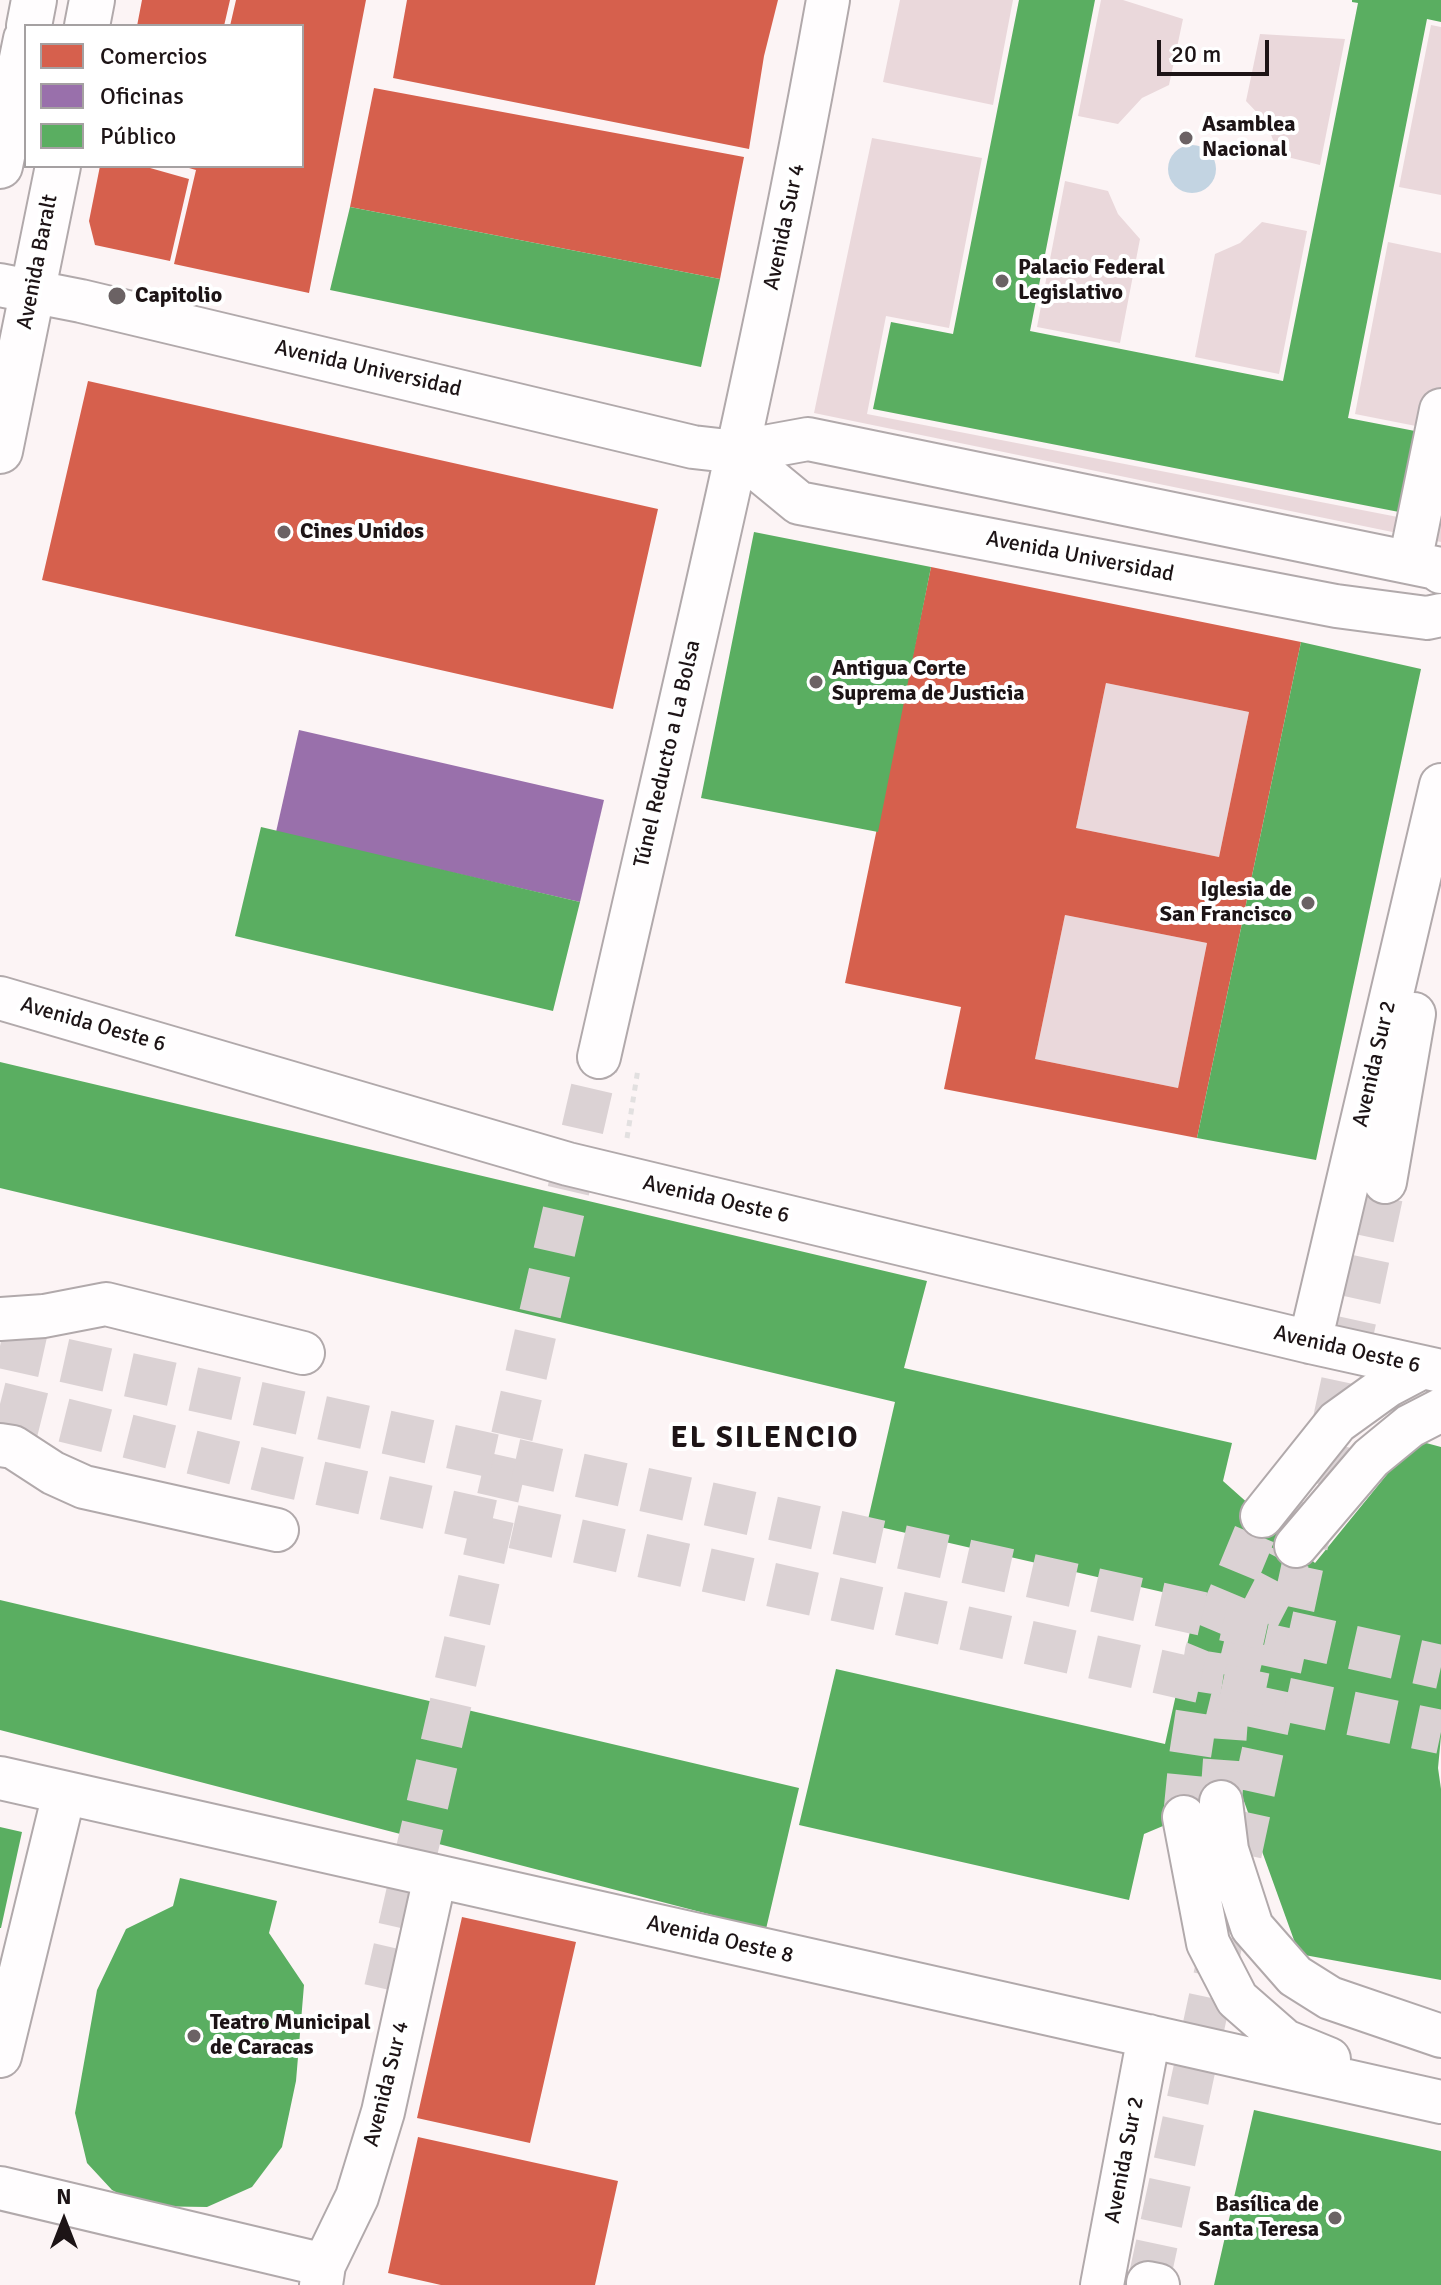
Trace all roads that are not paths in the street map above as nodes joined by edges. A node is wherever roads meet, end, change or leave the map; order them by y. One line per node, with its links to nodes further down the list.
1 (34, 0): 4 (main road)
2 (92, 0): 5 (main road)
3 (828, 0): 12 (street, Avenida Sur 4)
4 (29, 24)
5 (87, 24)
6 (24, 49): 7 (main road)
7 (0, 166)
8 (57, 168): 9 (main road, Avenida Baralt)
9 (16, 288): 11 (main road, Avenida Baralt); 12 (street, Avenida Universidad)
10 (1441, 410): 13 (street)
11 (0, 451)
12 (737, 452): 13 (street, Avenida Universidad); 14 (street, Avenida Universidad); 18 (street, Túnel Reducto a La Bolsa)
13 (1425, 567)
14 (1441, 615)
15 (1441, 785): 21 (street, Avenida Sur 2)
16 (1441, 851): 19 (street)
17 (0, 998): 21 (street, Avenida Oeste 6)
18 (599, 1057)
19 (1385, 1182)
20 (0, 1319): 22 (street)
21 (1310, 1342): 23 (street, Avenida Oeste 6)
22 (303, 1353)
23 (1432, 1369): 26 (street)
24 (1441, 1410): 28 (street)
25 (0, 1445): 27 (street)
26 (1262, 1516)
27 (277, 1530)
28 (1296, 1546)
29 (0, 1778): 30 (street, Avenida Oeste 8)
30 (64, 1794): 31 (street, Avenida Oeste 8); 35 (street)
31 (435, 1877): 33 (street, Avenida Oeste 8); 38 (street, Avenida Sur 4)
32 (385, 1989): 38 (street)
33 (1149, 2036): 36 (street, Avenida Oeste 8); 39 (street, Avenida Sur 2)
34 (1441, 2036): 36 (street)
35 (0, 2056)
36 (1433, 2100)
37 (0, 2188): 38 (street)
38 (323, 2275)
39 (1102, 2285)

